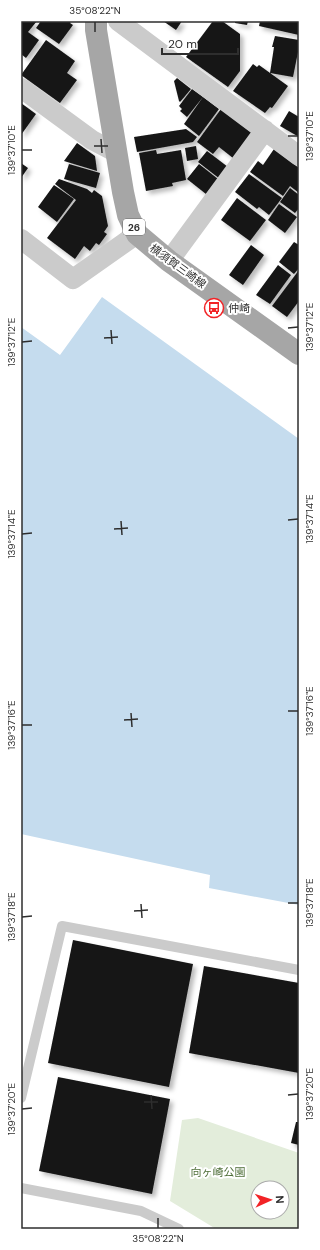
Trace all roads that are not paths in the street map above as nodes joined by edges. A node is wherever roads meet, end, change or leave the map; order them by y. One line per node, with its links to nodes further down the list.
1 (96, 21): 5 (main road, 横須賀三崎線 / 26)
2 (118, 21): 4 (street)
3 (21, 88): 5 (street)
4 (265, 130): 6 (street); 9 (street)
5 (117, 153): 7 (main road, 横須賀三崎線 / 26)
6 (299, 156)
7 (137, 234): 8 (street); 9 (main road, 横須賀三崎線 / 26)
8 (21, 239)
9 (169, 261): 10 (main road, 横須賀三崎線 / 26)
10 (299, 354)
11 (299, 970): 12 (lane)
12 (21, 1098)
13 (21, 1188): 14 (lane)
14 (179, 1229)

